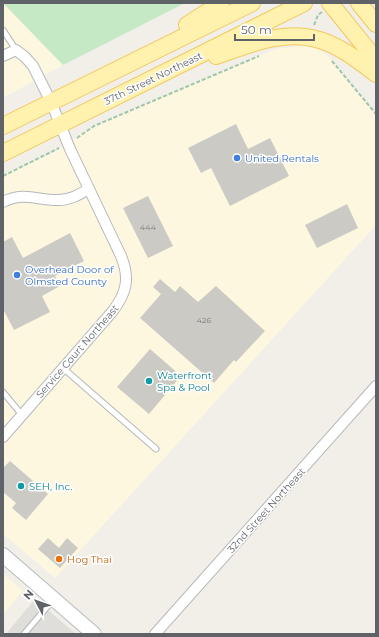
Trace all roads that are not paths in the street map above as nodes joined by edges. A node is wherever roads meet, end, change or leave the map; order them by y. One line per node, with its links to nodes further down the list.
1 (221, 3): 11 (main road)
2 (252, 3): 11 (main road)
3 (304, 3): 13 (main road, 37th Street Northeast)
4 (330, 3): 10 (main road)
5 (359, 3): 6 (main road)
6 (376, 24)
7 (3, 30): 8 (lane)
8 (16, 50): 9 (street); 14 (street, Service Court Northeast)
9 (3, 56)
10 (376, 60)
11 (119, 68): 14 (main road)
12 (376, 74): 13 (main road)
13 (136, 86): 15 (main road, 37th Street Northeast)
14 (50, 102): 15 (street, Service Court Northeast); 16 (main road)
15 (60, 124): 17 (main road, 37th Street Northeast); 18 (street, Service Court Northeast)
16 (3, 126)
17 (3, 152)
18 (89, 189): 19 (street); 20 (street, Service Court Northeast)
19 (3, 202)
20 (63, 368): 23 (street, Service Court Northeast); 25 (lane)
21 (376, 386): 30 (street, 32nd Street Northeast)
22 (3, 392): 23 (lane)
23 (22, 415): 24 (street, Service Court Northeast)
24 (3, 437)
25 (156, 449)
26 (3, 555): 27 (street)
27 (54, 599): 28 (lane); 29 (street)
28 (24, 634)
29 (94, 634)
30 (155, 634)

